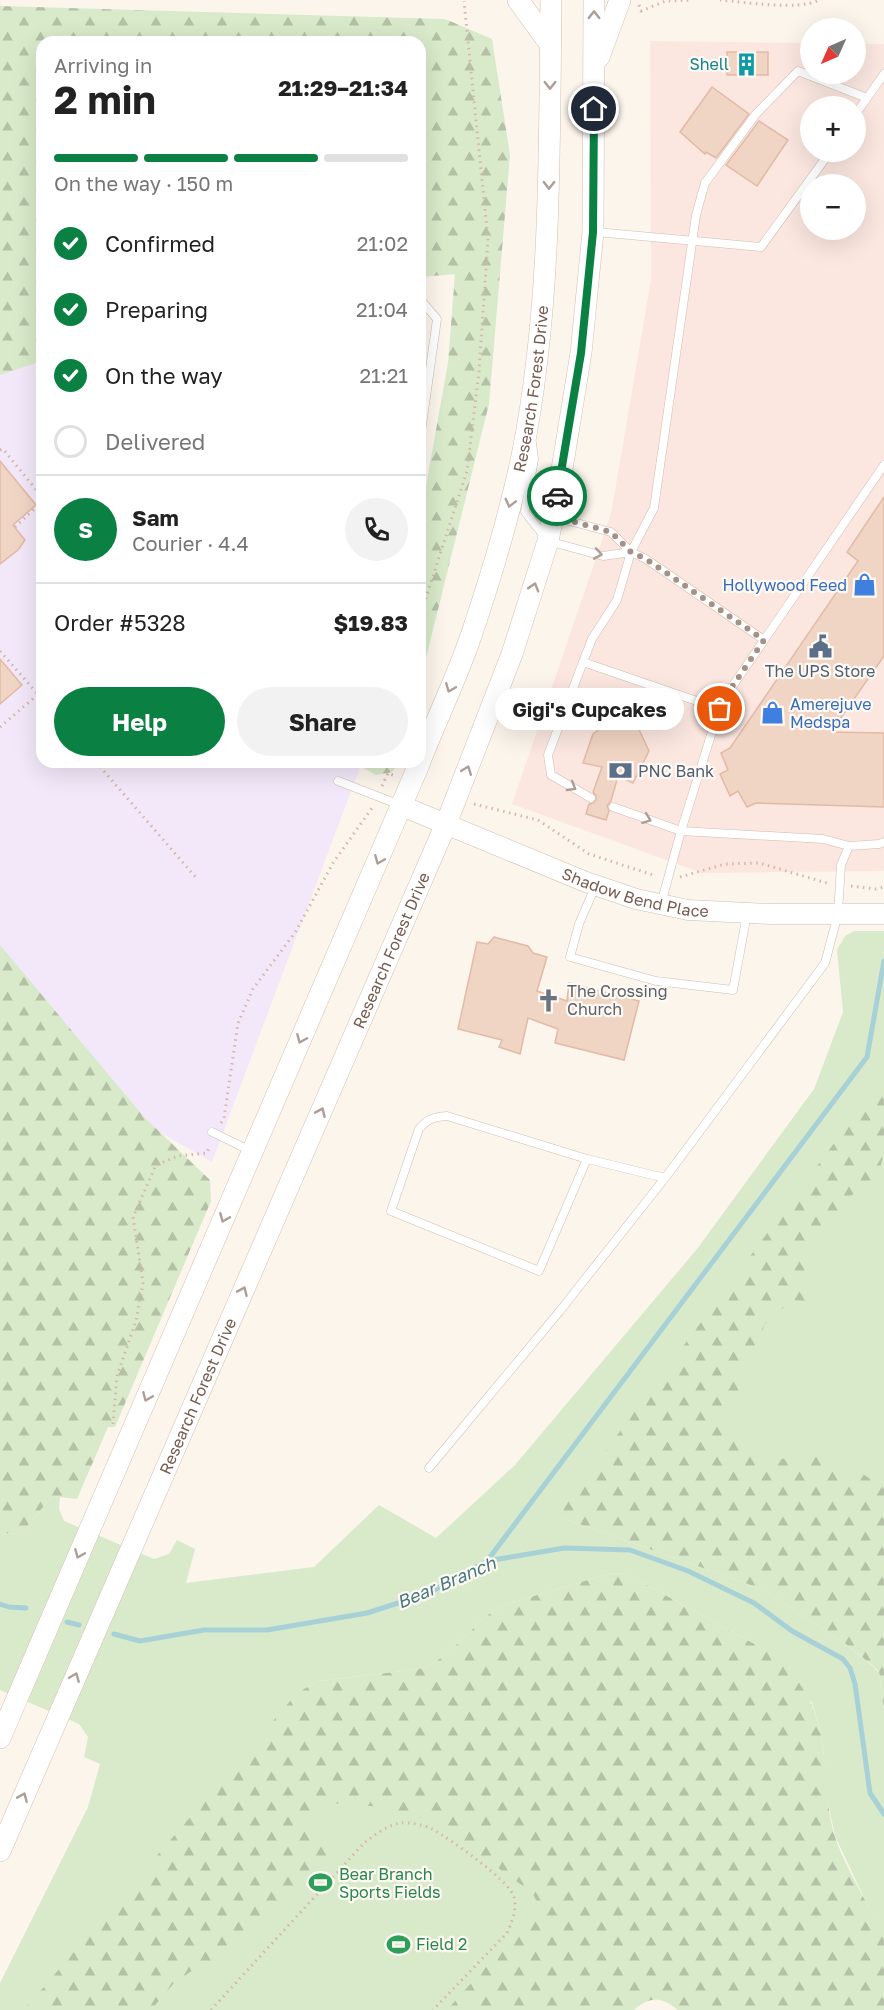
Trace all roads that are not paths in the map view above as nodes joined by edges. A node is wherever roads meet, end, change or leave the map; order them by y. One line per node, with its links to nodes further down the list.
1 (518, 0): 5 (main road)
2 (550, 0): 5 (main road, Research Forest Drive)
3 (594, 0): 6 (main road, Research Forest Drive, one-way to 3)
4 (620, 0): 6 (main road)
5 (550, 44): 14 (main road, Research Forest Drive, one-way to 14)
6 (594, 72): 10 (main road, Research Forest Drive)
7 (884, 74): 8 (lane)
8 (867, 98): 11 (lane)
9 (823, 162): 11 (lane)
10 (593, 232): 11 (lane); 16 (main road, Research Forest Drive)
11 (694, 240): 18 (lane)
12 (426, 307): 13 (lane)
13 (426, 397)
14 (528, 418): 17 (lane); 22 (main road, Research Forest Drive, one-way to 22)
15 (884, 465): 19 (lane)
16 (553, 516): 17 (main road, Research Forest Drive); 18 (lane)
17 (548, 541): 18 (lane, one-way to 18); 28 (main road, Research Forest Drive, one-way to 17)
18 (631, 552): 19 (lane); 20 (lane)
19 (764, 640): 21 (lane)
20 (583, 662): 21 (lane); 25 (lane, one-way to 25)
21 (720, 709): 29 (lane)
22 (426, 747)
23 (417, 768): 26 (main road, Research Forest Drive)
24 (338, 781): 26 (lane)
25 (591, 798)
26 (402, 806): 28 (street, Shadow Bend Place); 38 (main road, Research Forest Drive, one-way to 38)
27 (613, 807): 29 (lane, one-way to 29)
28 (446, 824): 32 (street, Shadow Bend Place); 43 (main road, Research Forest Drive, one-way to 28)
29 (681, 831): 31 (lane); 33 (lane)
30 (884, 842): 31 (lane)
31 (849, 846): 35 (lane)
32 (596, 886): 33 (street, Shadow Bend Place); 34 (lane)
33 (661, 904): 34 (street, Shadow Bend Place)
34 (747, 913): 35 (street, Shadow Bend Place)
35 (838, 914): 36 (street, Shadow Bend Place); 40 (lane)
36 (884, 914)
37 (214, 1133): 38 (lane)
38 (252, 1152): 42 (main road, Research Forest Drive, one-way to 42)
39 (588, 1159): 39 (lane); 40 (lane)
40 (665, 1178): 41 (lane)
41 (429, 1468)
42 (0, 1738)
43 (0, 1851)

